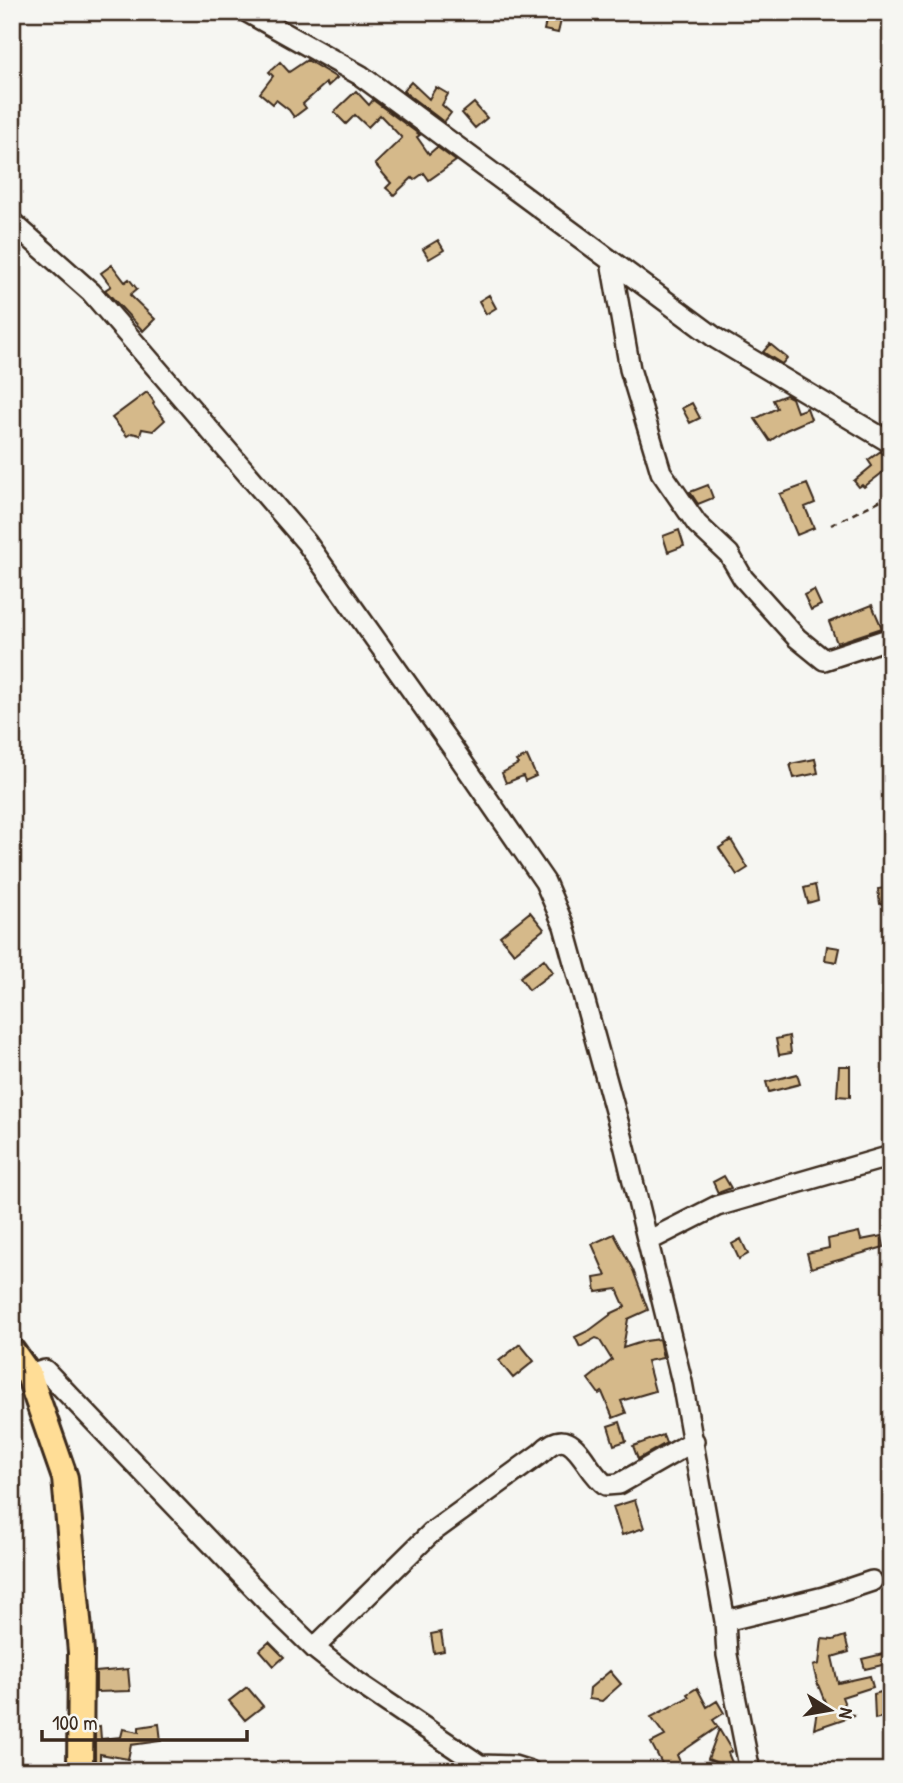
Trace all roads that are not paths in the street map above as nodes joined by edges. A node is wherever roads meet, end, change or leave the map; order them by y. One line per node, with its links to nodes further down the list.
1 (247, 12): 3 (street)
2 (12, 222): 7 (street)
3 (611, 261): 4 (street); 5 (street)
4 (891, 443)
5 (891, 638)
6 (891, 1156): 7 (street)
7 (648, 1241): 10 (street)
8 (12, 1351): 9 (main road)
9 (29, 1375): 13 (street); 14 (main road)
10 (694, 1441): 12 (street); 13 (street)
11 (872, 1581): 12 (street)
12 (725, 1620): 16 (street)
13 (314, 1648): 15 (street)
14 (80, 1771)
15 (530, 1771)
16 (751, 1771)

